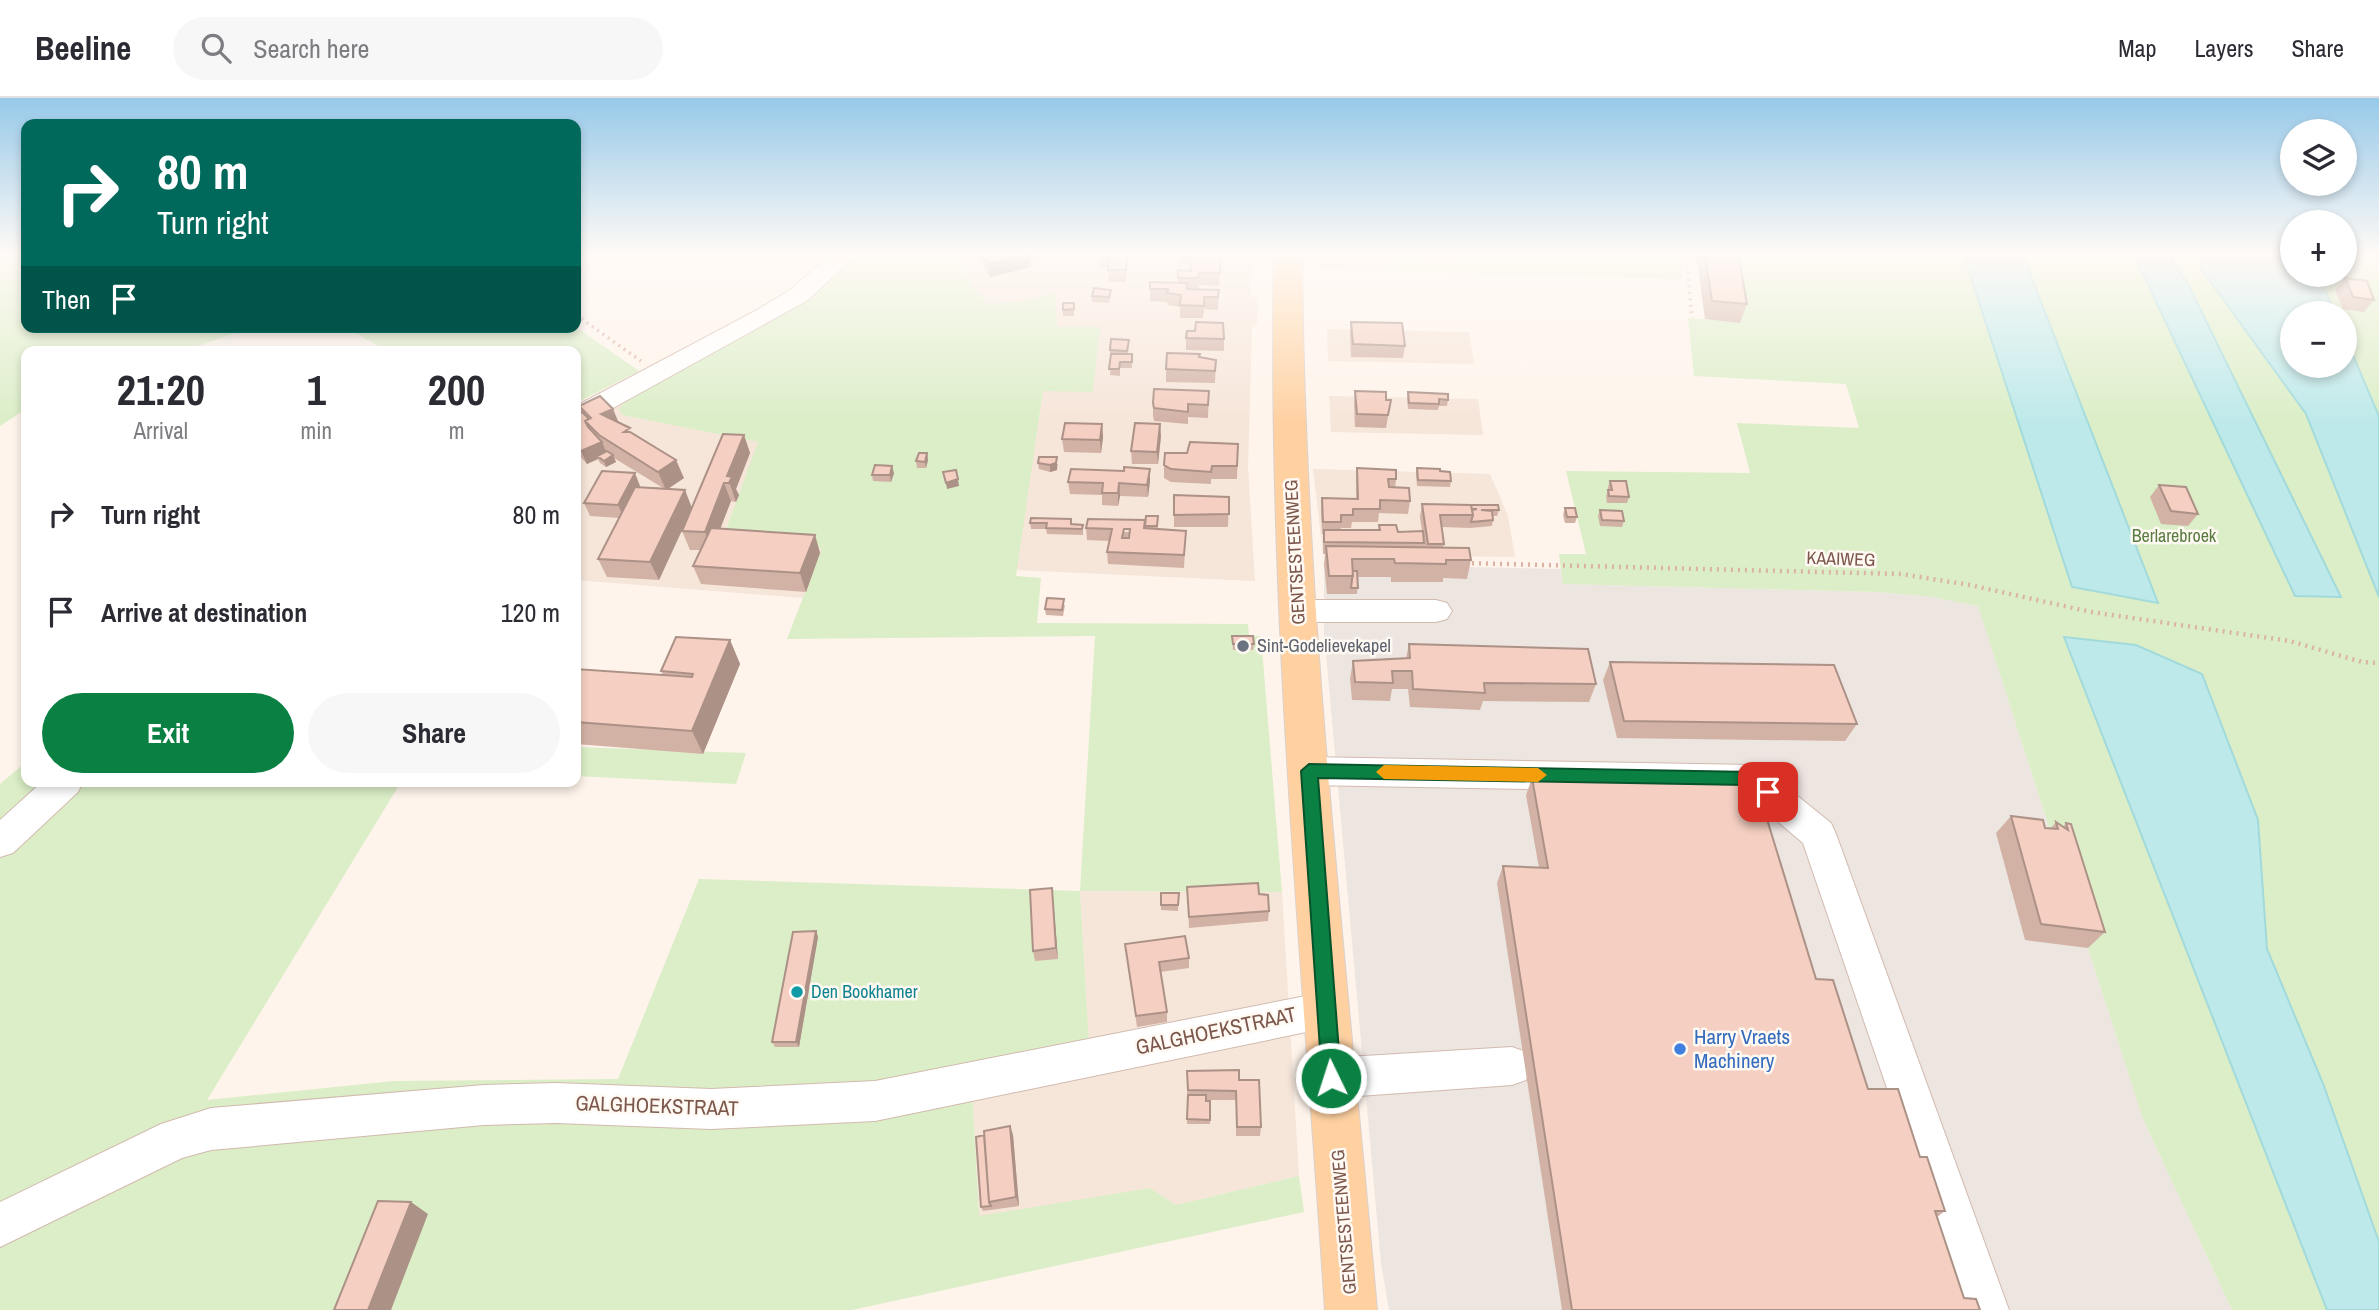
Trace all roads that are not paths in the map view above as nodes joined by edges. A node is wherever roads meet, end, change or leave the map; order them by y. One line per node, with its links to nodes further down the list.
1 (773, 310): 3 (street)
2 (1288, 310): 4 (main road, GENTSESTEENWEG)
3 (581, 414)
4 (1298, 611): 5 (street); 6 (main road, GENTSESTEENWEG)
5 (1436, 611)
6 (1309, 771): 9 (main road, GENTSESTEENWEG); 14 (street)
7 (60, 787): 8 (street)
8 (0, 842)
9 (1326, 1010): 11 (main road, GENTSESTEENWEG); 12 (street, GALGHOEKSTRAAT)
10 (1512, 1066): 11 (street)
11 (1331, 1078): 13 (main road, GENTSESTEENWEG)
12 (0, 1226)
13 (1351, 1310)
14 (1986, 1310)

